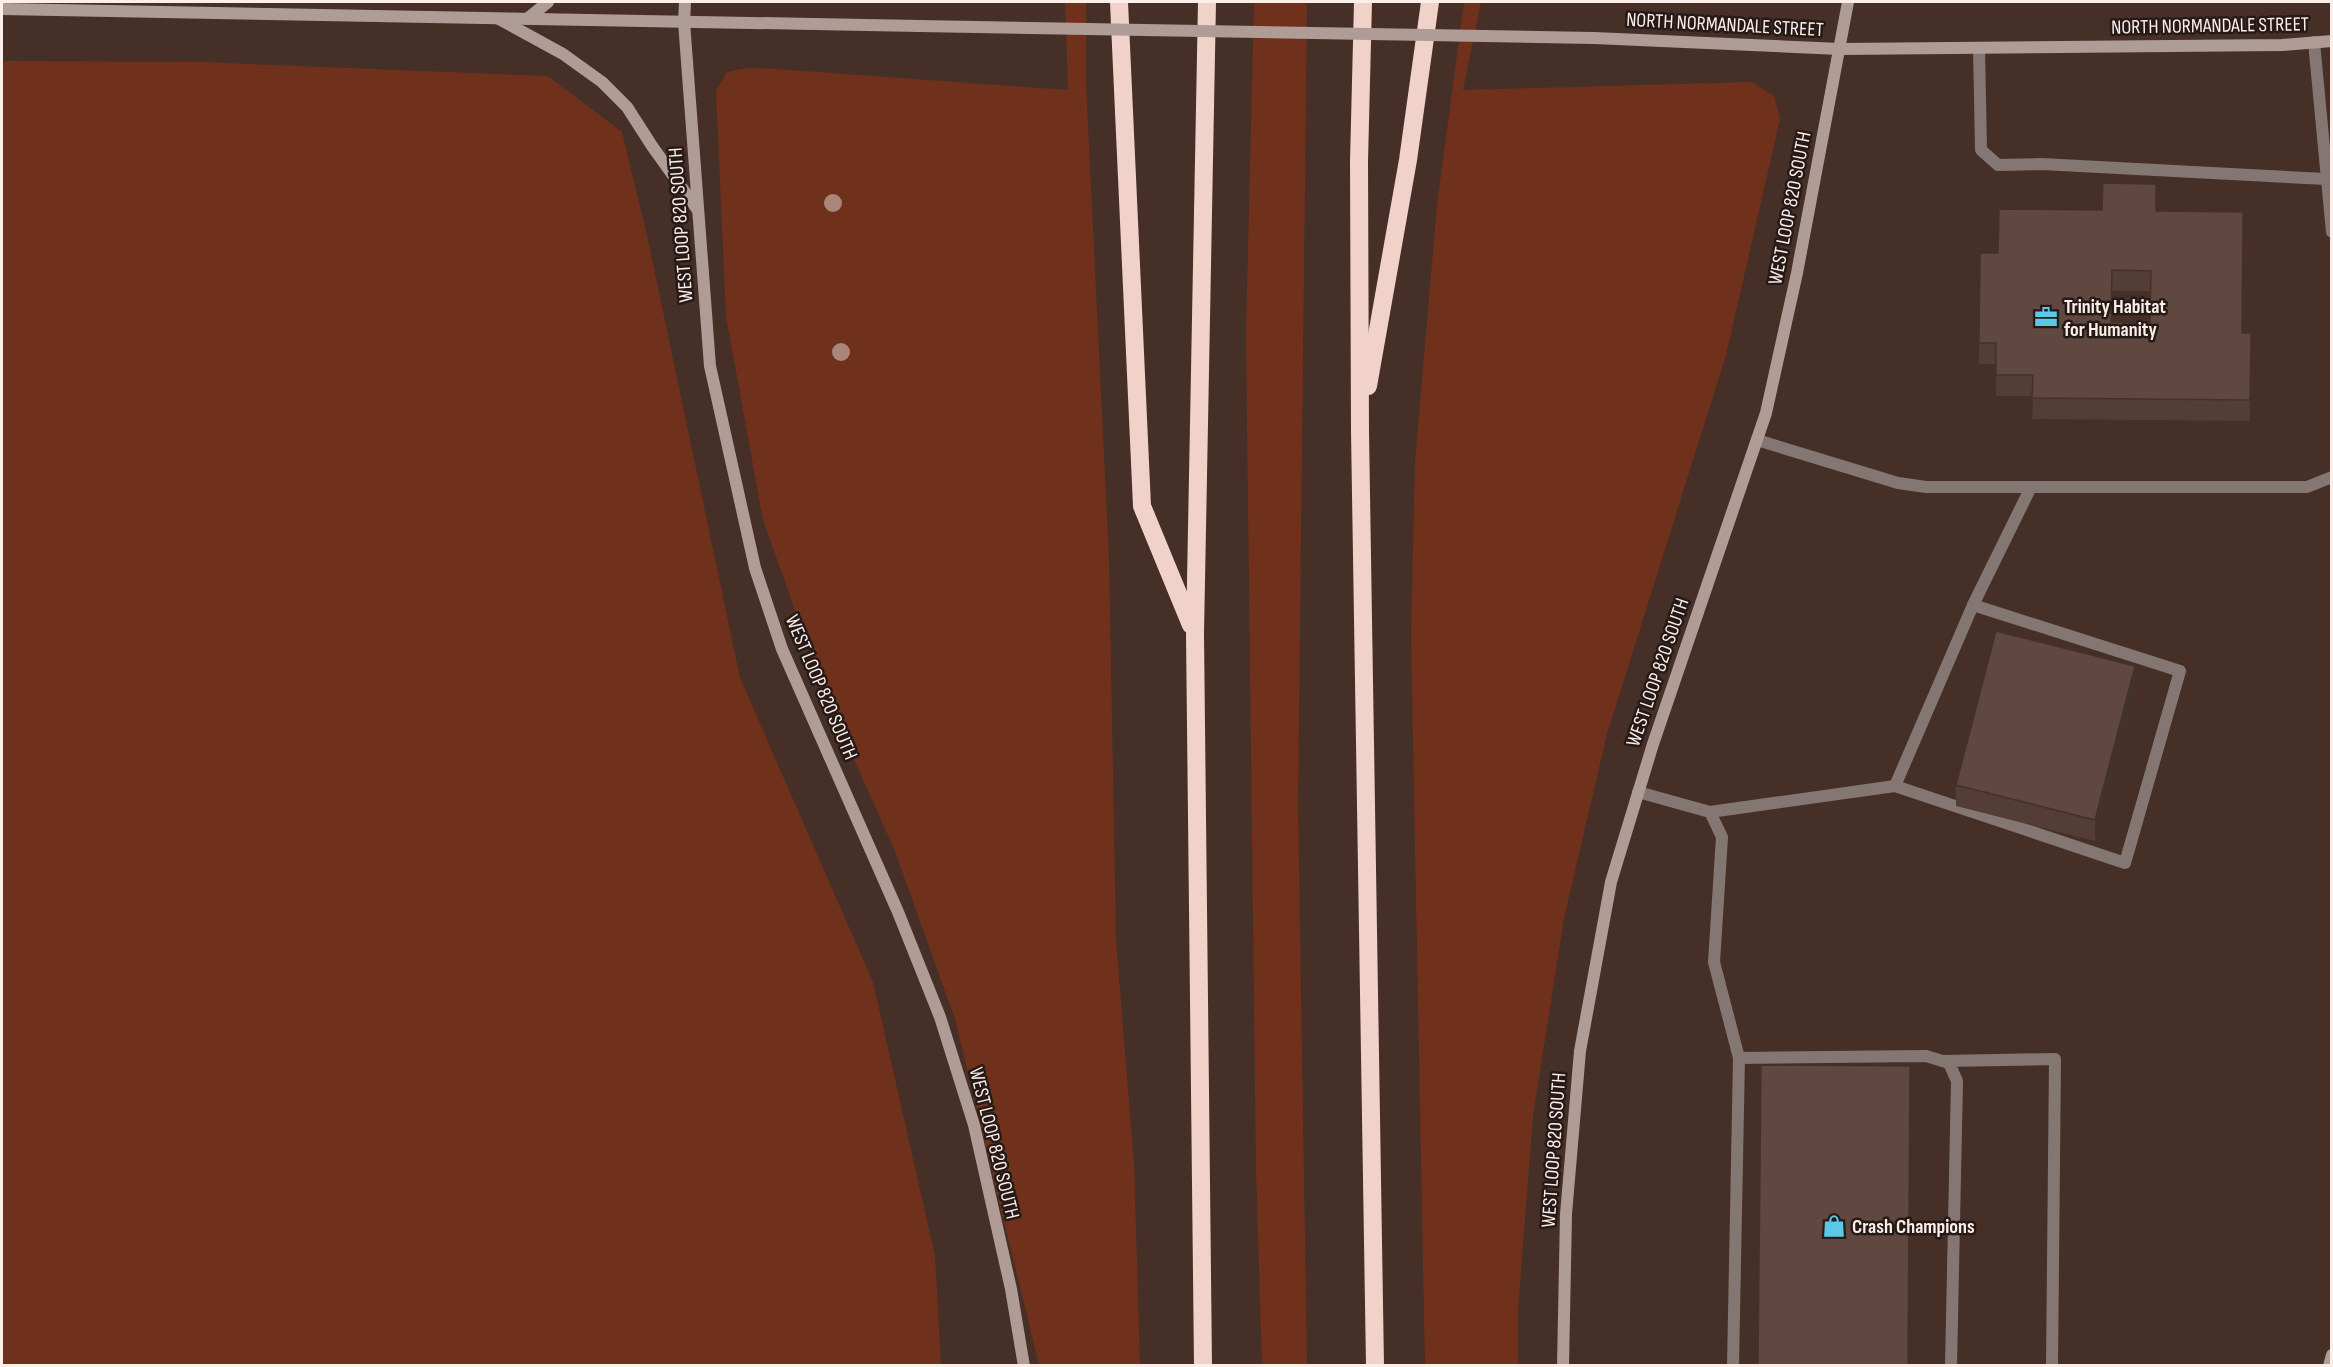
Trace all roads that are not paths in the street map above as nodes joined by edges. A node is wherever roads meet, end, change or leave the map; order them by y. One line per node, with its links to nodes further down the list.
1 (548, 2): 10 (main road)
2 (685, 2): 11 (main road, WEST LOOP 820 SOUTH)
3 (1119, 2): 24 (highway)
4 (1207, 2): 24 (highway)
5 (1363, 2): 19 (highway)
6 (1430, 2): 19 (highway)
7 (1848, 2): 15 (main road, WEST LOOP 820 SOUTH)
8 (2, 9): 9 (main road, NORTH NORMANDALE STREET)
9 (498, 18): 10 (main road, NORTH NORMANDALE STREET); 17 (main road)
10 (527, 19): 11 (main road, NORTH NORMANDALE STREET)
11 (684, 22): 15 (main road, NORTH NORMANDALE STREET, bridge); 17 (main road, WEST LOOP 820 SOUTH)
12 (2331, 41): 13 (main road, NORTH NORMANDALE STREET)
13 (2314, 42): 14 (main road, NORTH NORMANDALE STREET); 16 (lane)
14 (1979, 48): 15 (main road, NORTH NORMANDALE STREET); 16 (lane)
15 (1840, 49): 20 (main road, WEST LOOP 820 SOUTH)
16 (2326, 179): 18 (lane)
17 (698, 210): 31 (main road, WEST LOOP 820 SOUTH)
18 (2331, 232)
19 (1360, 432): 33 (highway)
20 (1757, 440): 22 (lane); 26 (main road, WEST LOOP 820 SOUTH)
21 (2331, 477): 22 (lane)
22 (2031, 487): 23 (lane)
23 (1973, 605): 25 (lane); 25 (lane)
24 (1195, 634): 32 (highway)
25 (1895, 786): 27 (lane)
26 (1638, 792): 27 (lane); 34 (main road, WEST LOOP 820 SOUTH)
27 (1710, 812): 28 (lane)
28 (1739, 1058): 29 (lane); 35 (lane)
29 (1942, 1061): 36 (lane); 37 (lane)
30 (2331, 1355): 38 (main road)
31 (1024, 1365)
32 (1203, 1365)
33 (1376, 1365)
34 (1563, 1365)
35 (1733, 1365)
36 (1951, 1365)
37 (2052, 1365)
38 (2329, 1365)

